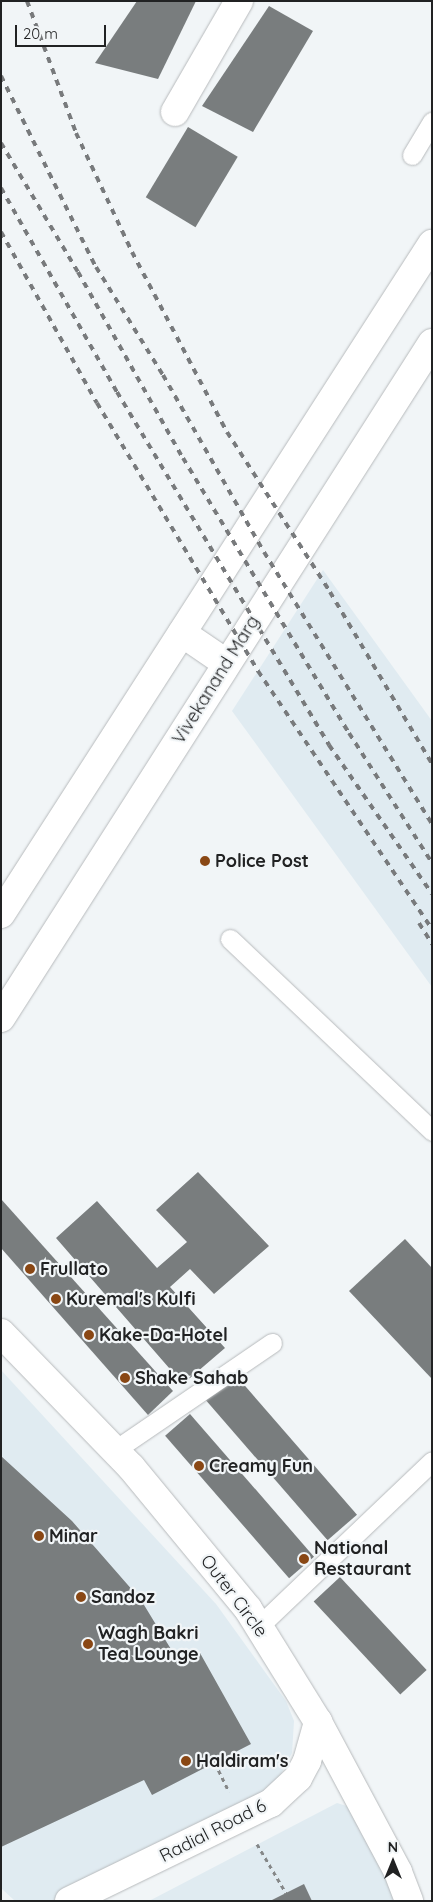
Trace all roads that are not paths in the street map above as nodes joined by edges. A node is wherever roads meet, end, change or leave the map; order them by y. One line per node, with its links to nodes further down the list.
1 (239, 1): 2 (main road)
2 (175, 112)
3 (432, 122): 4 (lane)
4 (412, 155)
5 (432, 244): 7 (main road)
6 (432, 343): 8 (main road, Vivekanand Marg)
7 (182, 633): 8 (main road); 9 (main road)
8 (226, 663): 11 (main road, Vivekanand Marg)
9 (1, 914)
10 (230, 940): 12 (lane)
11 (1, 1018)
12 (432, 1130)
13 (1, 1333): 15 (main road, Outer Circle)
14 (272, 1343): 15 (lane)
15 (115, 1450): 17 (main road, Outer Circle)
16 (432, 1461): 17 (lane)
17 (259, 1626): 18 (main road, Outer Circle)
18 (318, 1722): 19 (main road, Radial Road 6); 20 (main road, Outer Circle)
19 (69, 1901)
20 (409, 1901)

